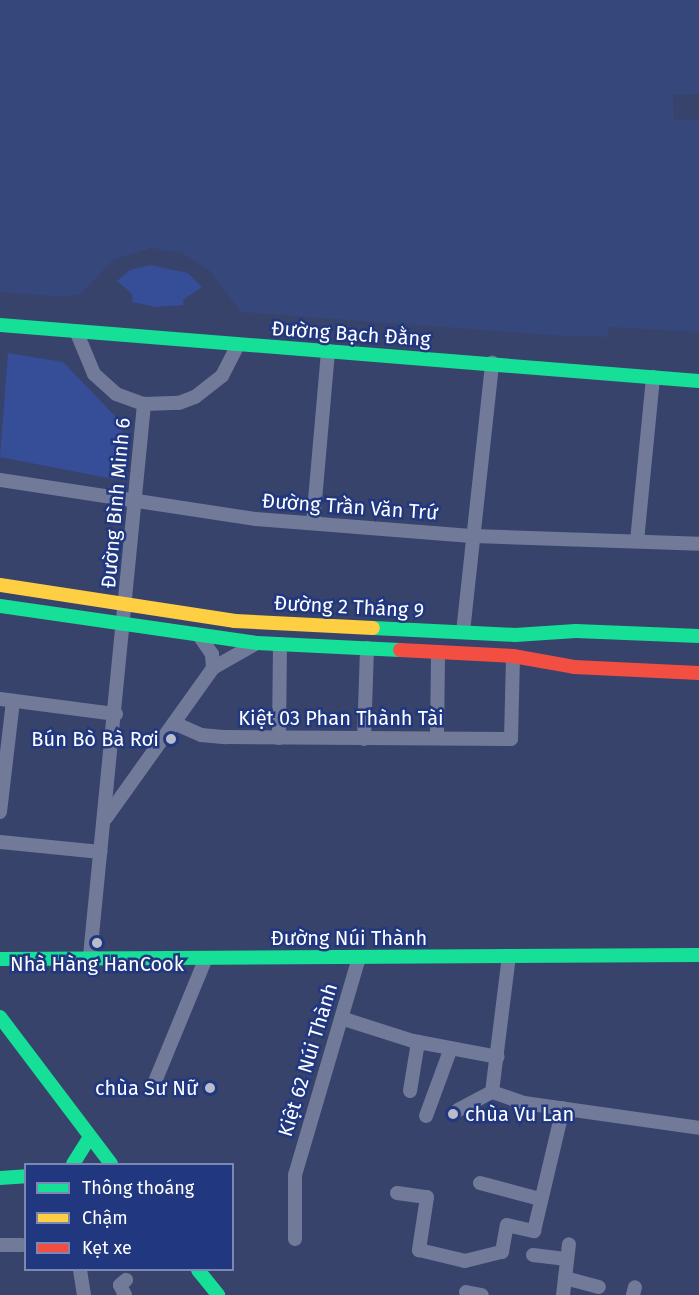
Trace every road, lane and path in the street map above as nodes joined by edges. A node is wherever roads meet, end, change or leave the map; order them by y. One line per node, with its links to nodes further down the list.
1 (0, 325): 2 (main road, Đường Bạch Đằng)
2 (77, 333): 3 (main road, Đường Bạch Đằng); 8 (street, Đường Bình Minh 6)
3 (238, 345): 4 (main road, Đường Bạch Đằng); 8 (street, Đường Bình Minh 6)
4 (328, 351): 5 (main road, Đường Bạch Đằng); 11 (street)
5 (492, 363): 6 (main road, Đường Bạch Đằng); 12 (street)
6 (653, 377): 7 (main road, Đường Bạch Đằng); 13 (street)
7 (699, 381)
8 (144, 404): 10 (street, Đường Bình Minh 6)
9 (0, 480): 10 (street, Đường Trần Văn Trứ)
10 (136, 503): 11 (street, Đường Trần Văn Trứ); 17 (street, Đường Bình Minh 6)
11 (313, 523): 12 (street, Đường Trần Văn Trứ)
12 (474, 536): 13 (street, Đường Trần Văn Trứ); 19 (street)
13 (637, 541): 14 (street, Đường Trần Văn Trứ)
14 (699, 544)
15 (0, 585): 17 (main road, Đường 2 Tháng 9)
16 (0, 606): 18 (main road, Đường 2 Tháng 9)
17 (127, 606): 18 (street, Đường Bình Minh 6); 19 (main road, Đường 2 Tháng 9)
18 (126, 625): 20 (main road, Đường 2 Tháng 9); 34 (street, Đường Bình Minh 6)
19 (463, 632): 21 (main road, Đường 2 Tháng 9)
20 (199, 635): 23 (main road, Đường 2 Tháng 9); 31 (street)
21 (515, 635): 22 (main road, Đường 2 Tháng 9); 26 (main road)
22 (699, 636)
23 (257, 643): 24 (main road, Đường 2 Tháng 9); 31 (street)
24 (280, 644): 25 (main road, Đường 2 Tháng 9); 36 (street)
25 (367, 648): 28 (main road, Đường 2 Tháng 9); 38 (street, Đường 2 Tháng 9)
26 (574, 649): 27 (main road); 29 (main road); 30 (main road)
27 (699, 649)
28 (438, 652): 29 (main road, Đường 2 Tháng 9); 37 (street)
29 (513, 656): 32 (main road, Đường 2 Tháng 9); 37 (street, Kiệt 03 Phan Thành Tài)
30 (699, 660)
31 (213, 668): 35 (street)
32 (699, 673)
33 (7, 700): 34 (street); 39 (street)
34 (116, 714): 40 (street, Đường Bình Minh 6)
35 (174, 723): 36 (street, Kiệt 03 Phan Thành Tài); 40 (street)
36 (279, 738): 38 (street, Kiệt 03 Phan Thành Tài)
37 (437, 738): 38 (street, Kiệt 03 Phan Thành Tài)
38 (364, 739)
39 (0, 812)
40 (105, 820): 42 (street, Đường Bình Minh 6)
41 (0, 842): 42 (street)
42 (101, 852): 43 (street, Đường Bình Minh 6)
43 (90, 956): 46 (main road, Đường Núi Thành); 48 (main road, Đường Núi Thành)
44 (509, 956): 45 (main road, Đường Núi Thành); 47 (main road, Đường Núi Thành); 53 (street)
45 (699, 956)
46 (206, 958): 47 (main road, Đường Núi Thành); 54 (street)
47 (359, 958): 50 (street, Kiệt 62 Núi Thành)
48 (0, 959)
49 (0, 1017): 61 (main road)
50 (344, 1019): 51 (street); 69 (street, Kiệt 62 Núi Thành)
51 (418, 1042): 52 (street); 55 (street)
52 (451, 1048): 53 (street); 59 (street)
53 (498, 1057): 56 (street)
54 (154, 1084)
55 (410, 1091)
56 (492, 1092): 57 (street); 58 (street)
57 (563, 1108): 60 (street); 68 (street)
58 (458, 1110)
59 (426, 1116)
60 (699, 1128)
61 (90, 1137): 62 (main road); 63 (main road)
62 (74, 1163)
63 (110, 1163)
64 (24, 1176): 65 (main road)
65 (0, 1178)
66 (480, 1183): 68 (street)
67 (397, 1193): 68 (street)
68 (540, 1199)
69 (295, 1239)
70 (569, 1244): 74 (street)
71 (0, 1245): 72 (street)
72 (22, 1245)
73 (533, 1255): 74 (street)
74 (567, 1259): 77 (street)
75 (80, 1271): 81 (street)
76 (200, 1271): 83 (main road)
77 (565, 1278): 79 (street); 85 (street)
78 (126, 1280): 82 (street)
79 (599, 1287)
80 (466, 1292): 84 (street)
81 (84, 1295)
82 (125, 1295)
83 (218, 1295)
84 (482, 1295)
85 (563, 1295)

